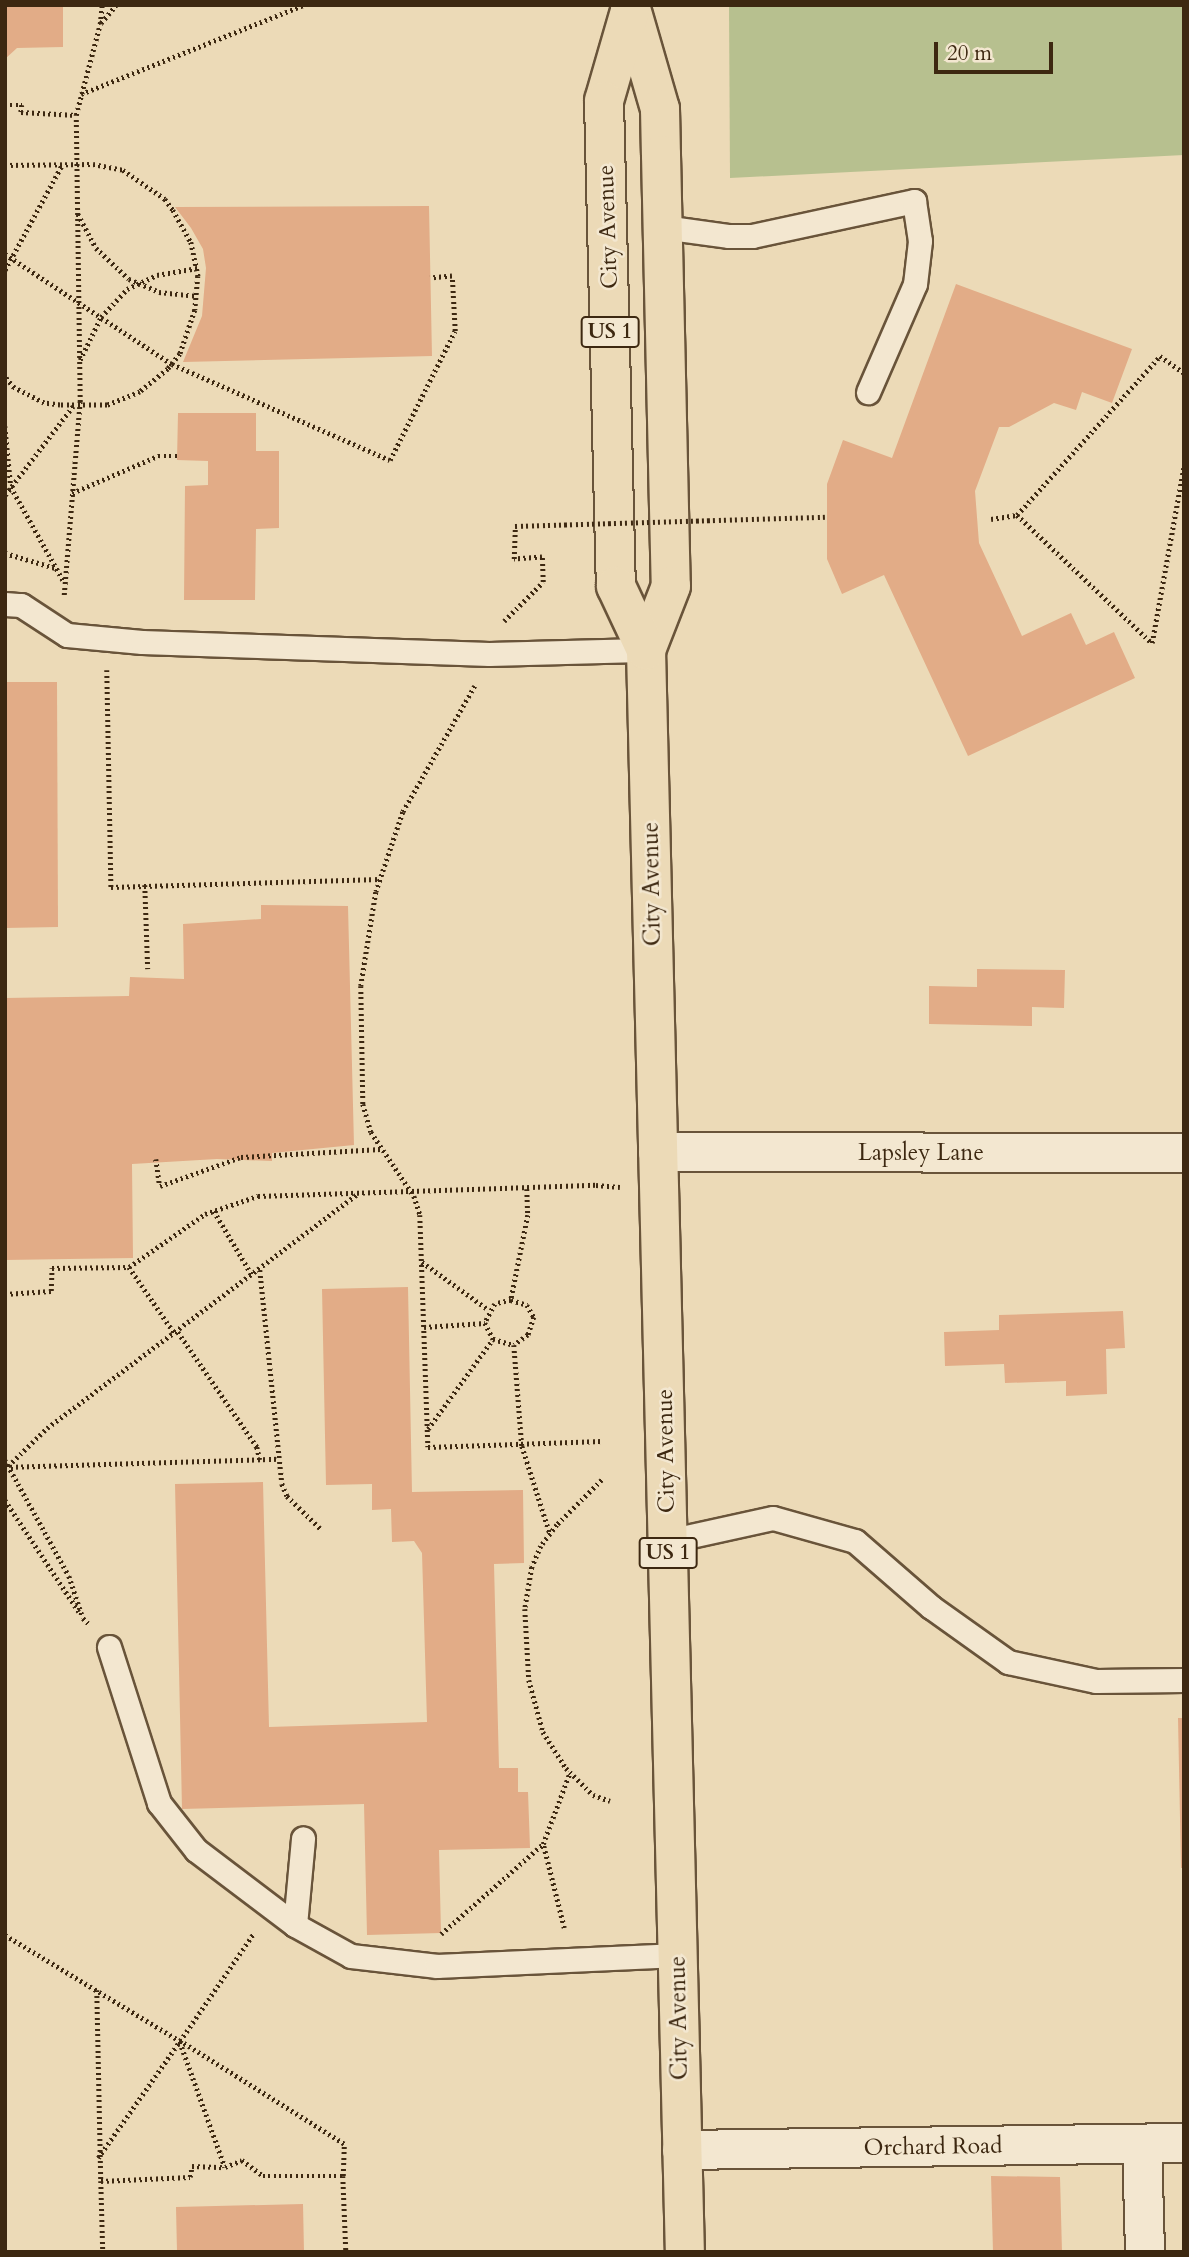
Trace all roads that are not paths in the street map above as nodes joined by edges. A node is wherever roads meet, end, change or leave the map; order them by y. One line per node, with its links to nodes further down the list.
1 (630, 8): 2 (highway, City Avenue / US 1); 5 (highway, City Avenue / US 1)
2 (663, 228): 3 (lane); 5 (highway, City Avenue / US 1)
3 (868, 392)
4 (5, 604): 5 (lane)
5 (646, 650): 6 (highway, City Avenue / US 1)
6 (658, 1152): 7 (street, Lapsley Lane); 8 (highway, City Avenue / US 1)
7 (1184, 1153)
8 (668, 1541): 10 (lane); 13 (highway, City Avenue / US 1)
9 (109, 1647): 12 (lane)
10 (1184, 1680)
11 (303, 1838): 12 (lane)
12 (295, 1924): 13 (lane)
13 (678, 1955): 16 (highway, City Avenue / US 1)
14 (1184, 2143): 15 (street, Orchard Road)
15 (1142, 2144): 16 (street, Orchard Road); 18 (street)
16 (682, 2150): 17 (highway, City Avenue / US 1)
17 (685, 2252)
18 (1145, 2252)

